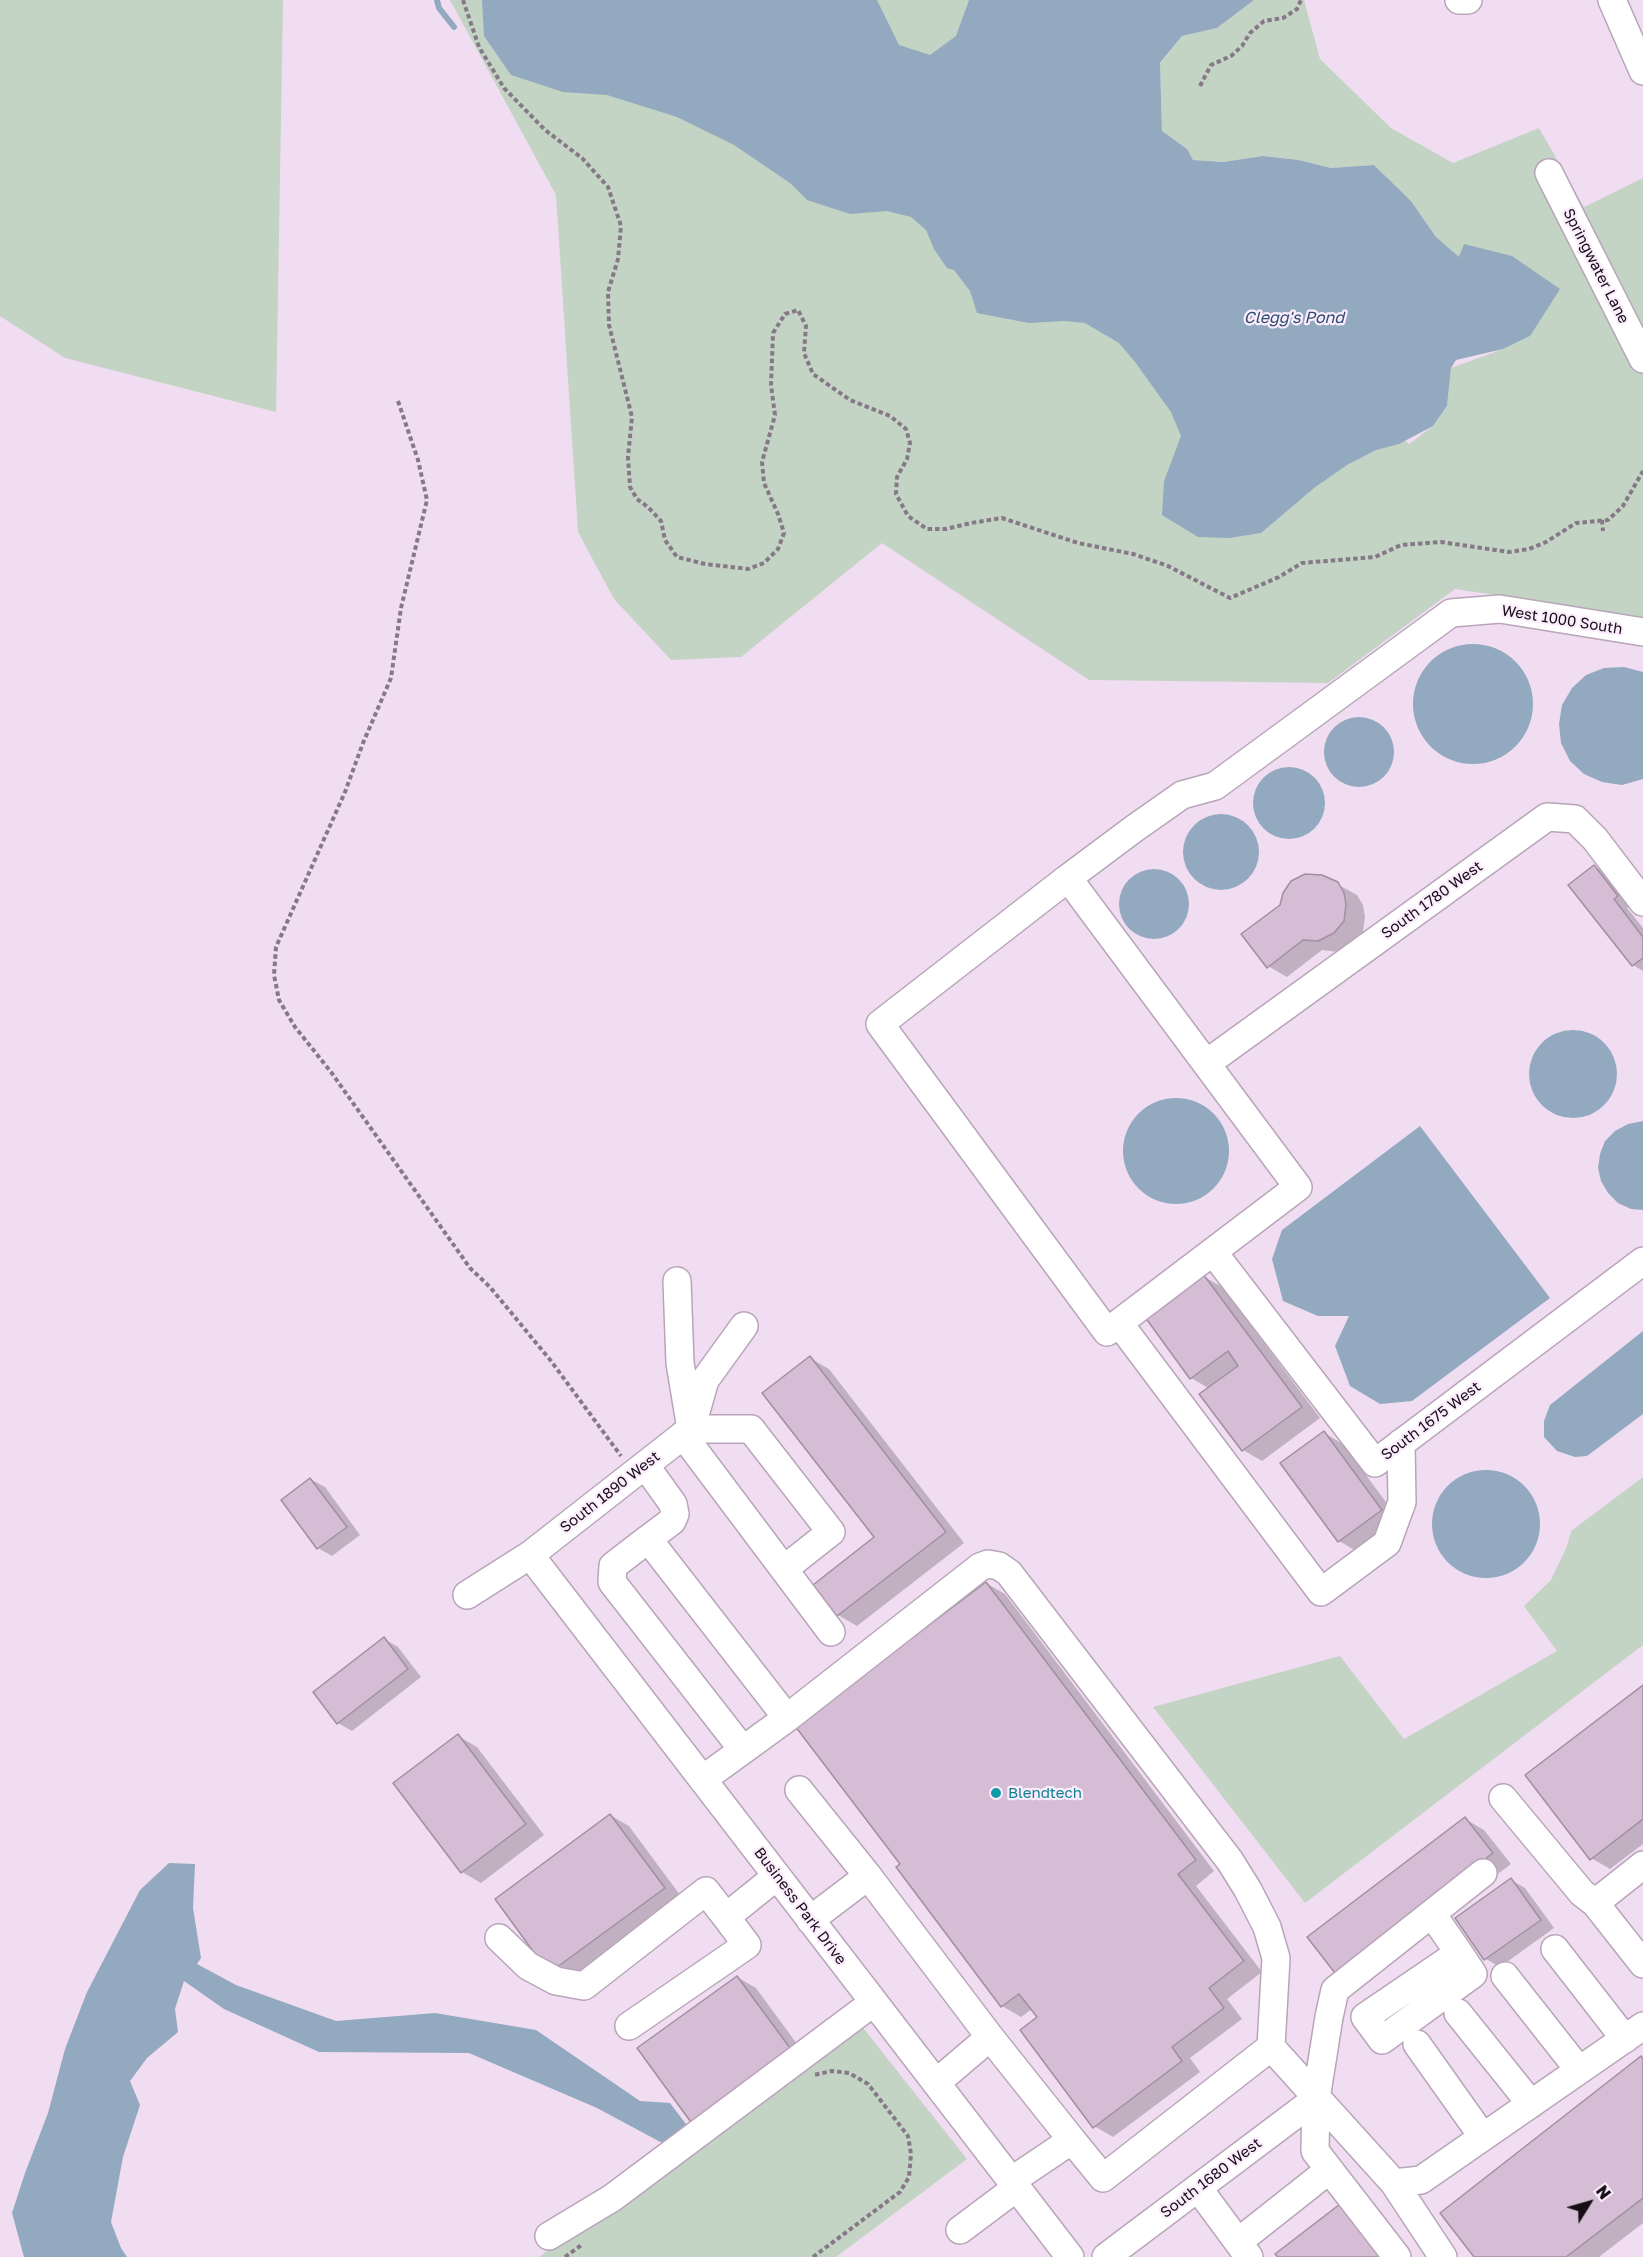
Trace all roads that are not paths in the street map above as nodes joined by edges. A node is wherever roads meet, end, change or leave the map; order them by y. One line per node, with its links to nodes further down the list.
1 (1459, 0): 2 (street)
2 (1468, 0)
3 (1612, 0): 4 (street)
4 (1643, 71)
5 (1549, 173): 6 (street, Springwater Lane)
6 (1643, 359)
7 (1643, 632): 8 (street, West 1000 South)
8 (1068, 878): 10 (street); 14 (street, West 1000 South)
9 (1643, 902): 10 (street, South 1780 West)
10 (1207, 1063): 11 (street)
11 (1213, 1252): 14 (street); 17 (street, South 1675 West)
12 (1643, 1261): 17 (street, South 1675 West)
13 (677, 1281): 16 (street)
14 (1119, 1323): 17 (street)
15 (744, 1326): 16 (street)
16 (687, 1432): 18 (street, South 1890 West); 21 (street); 21 (street)
17 (1401, 1443)
18 (640, 1469): 19 (street); 20 (street, South 1890 West)
19 (648, 1539): 24 (street); 25 (street)
20 (530, 1555): 22 (street, South 1890 West); 26 (street, Business Park Drive)
21 (784, 1569): 23 (street)
22 (467, 1595)
23 (831, 1632)
24 (787, 1718): 25 (street); 48 (street)
25 (743, 1750): 26 (street)
26 (703, 1779): 31 (street, Business Park Drive)
27 (799, 1790): 32 (street)
28 (1503, 1798): 33 (street)
29 (1643, 1865): 33 (street)
30 (1483, 1873): 34 (street)
31 (777, 1876): 35 (street); 36 (street, Business Park Drive)
32 (868, 1876): 36 (street); 46 (street)
33 (1595, 1903): 40 (street)
34 (1432, 1914): 39 (street); 51 (street)
35 (726, 1917): 37 (street); 44 (street)
36 (810, 1920): 42 (street, Business Park Drive)
37 (499, 1938)
38 (1555, 1949): 45 (street)
39 (1459, 1953)
40 (1643, 1964)
41 (1505, 1976): 49 (street)
42 (874, 2002): 50 (street, Business Park Drive); 60 (street)
43 (1458, 2013): 52 (street)
44 (629, 2026)
45 (1634, 2032): 49 (street)
46 (990, 2037): 50 (street); 54 (street)
47 (1416, 2044): 53 (street)
48 (1271, 2048): 51 (street); 54 (street)
49 (1579, 2070): 52 (street)
50 (936, 2083): 57 (street, Business Park Drive)
51 (1316, 2099): 55 (street); 56 (street); 58 (street, South 1680 West)
52 (1531, 2104): 53 (street)
53 (1483, 2137): 56 (street)
54 (1072, 2140): 57 (street)
55 (1329, 2170): 61 (street); 64 (street)
56 (1394, 2183): 65 (street)
57 (1014, 2185): 59 (street); 62 (street, Business Park Drive)
58 (1198, 2188): 61 (street); 63 (street, South 1680 West)
59 (960, 2230)
60 (549, 2236)
61 (1244, 2249)
62 (1070, 2257)
63 (1106, 2257)
64 (1397, 2257)
65 (1443, 2257)

